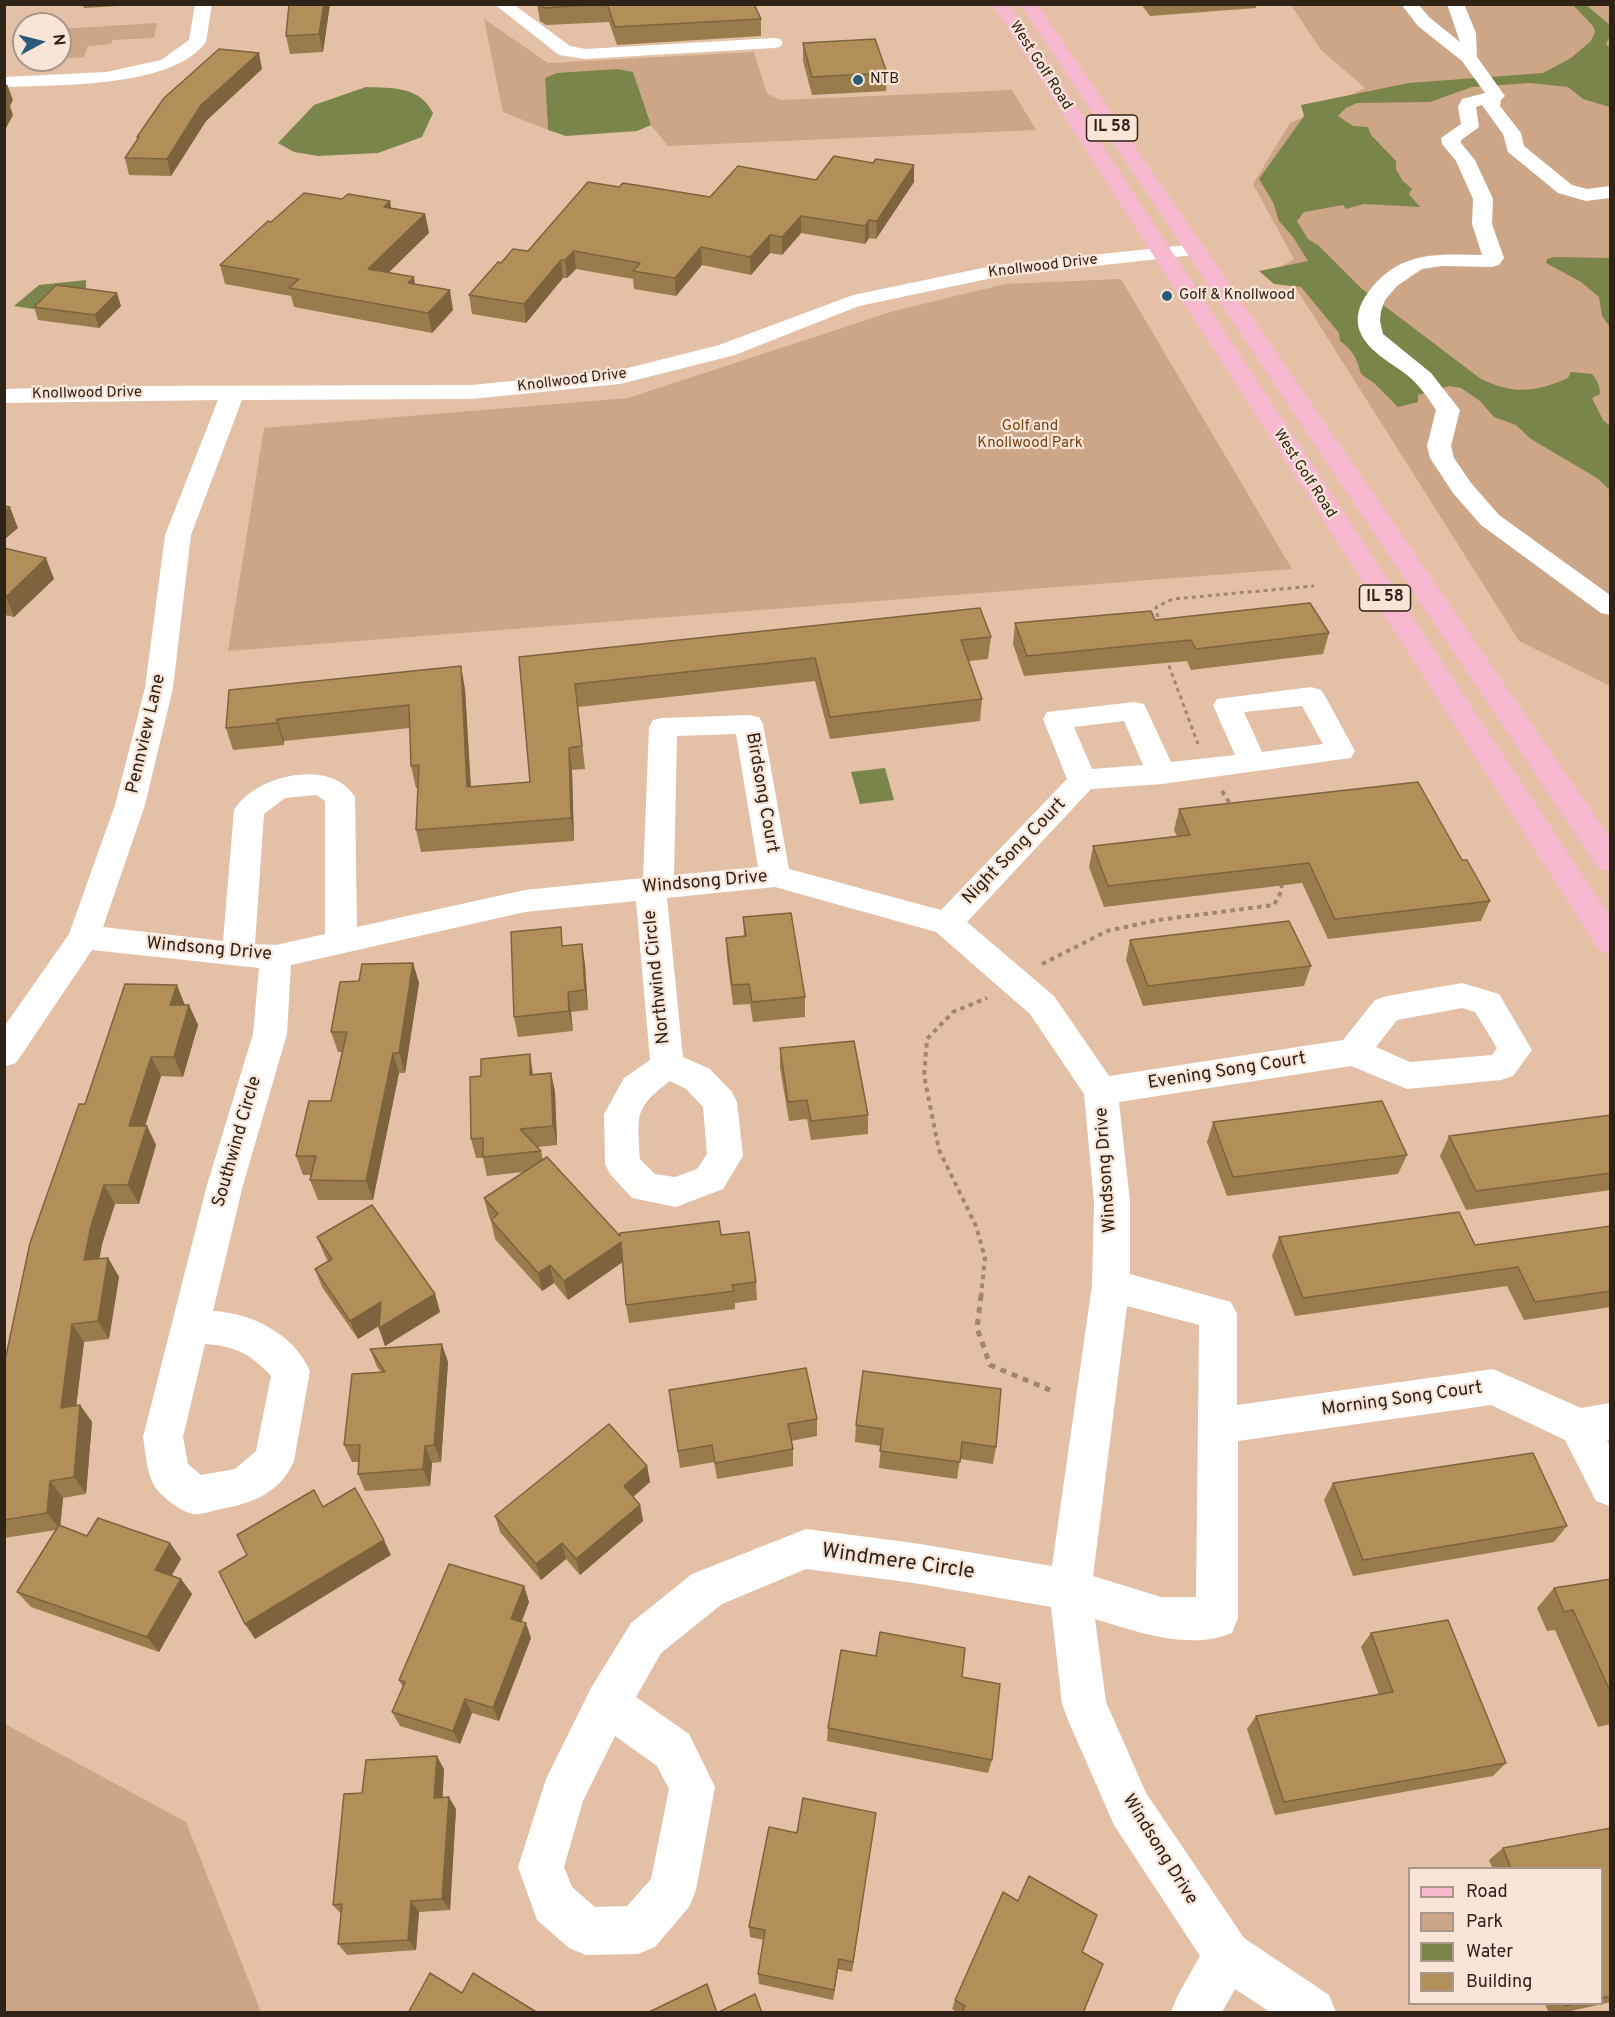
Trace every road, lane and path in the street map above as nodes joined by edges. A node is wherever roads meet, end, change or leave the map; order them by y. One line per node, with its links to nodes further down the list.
1 (204, 4): 9 (street)
2 (502, 4): 7 (street)
3 (1000, 4): 13 (main road, West Golf Road / IL 58)
4 (1028, 4): 12 (main road, West Golf Road / IL 58)
5 (1409, 4): 8 (street)
6 (1455, 4): 8 (street)
7 (774, 43)
8 (1471, 62): 10 (street)
9 (4, 82)
10 (1494, 97): 11 (street); 17 (street)
11 (1611, 192)
12 (1196, 250): 13 (street, Knollwood Drive); 26 (main road, West Golf Road / IL 58)
13 (1162, 254): 14 (street, Knollwood Drive); 32 (main road, West Golf Road / IL 58)
14 (233, 392): 15 (street, Knollwood Drive); 31 (street, Pennview Lane)
15 (4, 396)
16 (1314, 585): 18 (path)
17 (1611, 607)
18 (1160, 630)
19 (1162, 648): 22 (path)
20 (663, 727): 27 (street, Birdsong Court); 29 (street, Northwind Circle)
21 (1253, 763): 22 (street)
22 (1208, 769): 23 (street); 25 (path)
23 (1162, 774): 24 (street); 24 (street)
24 (1082, 780): 30 (street, Night Song Court)
25 (1236, 813)
26 (1611, 861)
27 (775, 876): 29 (street, Windsong Drive); 30 (street, Windsong Drive)
28 (1280, 876): 36 (path)
29 (654, 888): 33 (street, Windsong Drive); 39 (street, Northwind Circle)
30 (947, 923): 36 (street, Windsong Drive)
31 (84, 937): 34 (street, Windsong Drive); 38 (street, Pennview Lane)
32 (1611, 942)
33 (341, 943): 34 (street); 35 (street, Windsong Drive)
34 (238, 955): 35 (street, Windsong Drive)
35 (276, 957): 42 (street, Southwind Circle)
36 (1013, 980): 40 (street, Windsong Drive); 43 (path)
37 (1353, 1052): 40 (street, Evening Song Court)
38 (4, 1054)
39 (667, 1065)
40 (1101, 1091): 41 (street, Windsong Drive)
41 (1111, 1284): 45 (street); 47 (street, Windsong Drive)
42 (190, 1326): 42 (street, Southwind Circle)
43 (1050, 1390)
44 (1595, 1424): 45 (street, Morning Song Court); 46 (street, Morning Song Court)
45 (1218, 1426): 47 (street)
46 (1611, 1487)
47 (1070, 1590): 48 (street, Windmere Circle); 49 (street, Windsong Drive)
48 (607, 1704): 48 (street, Windmere Circle)
49 (1227, 1955): 50 (street); 51 (street, Windsong Drive)
50 (1195, 2013)
51 (1312, 2013)

